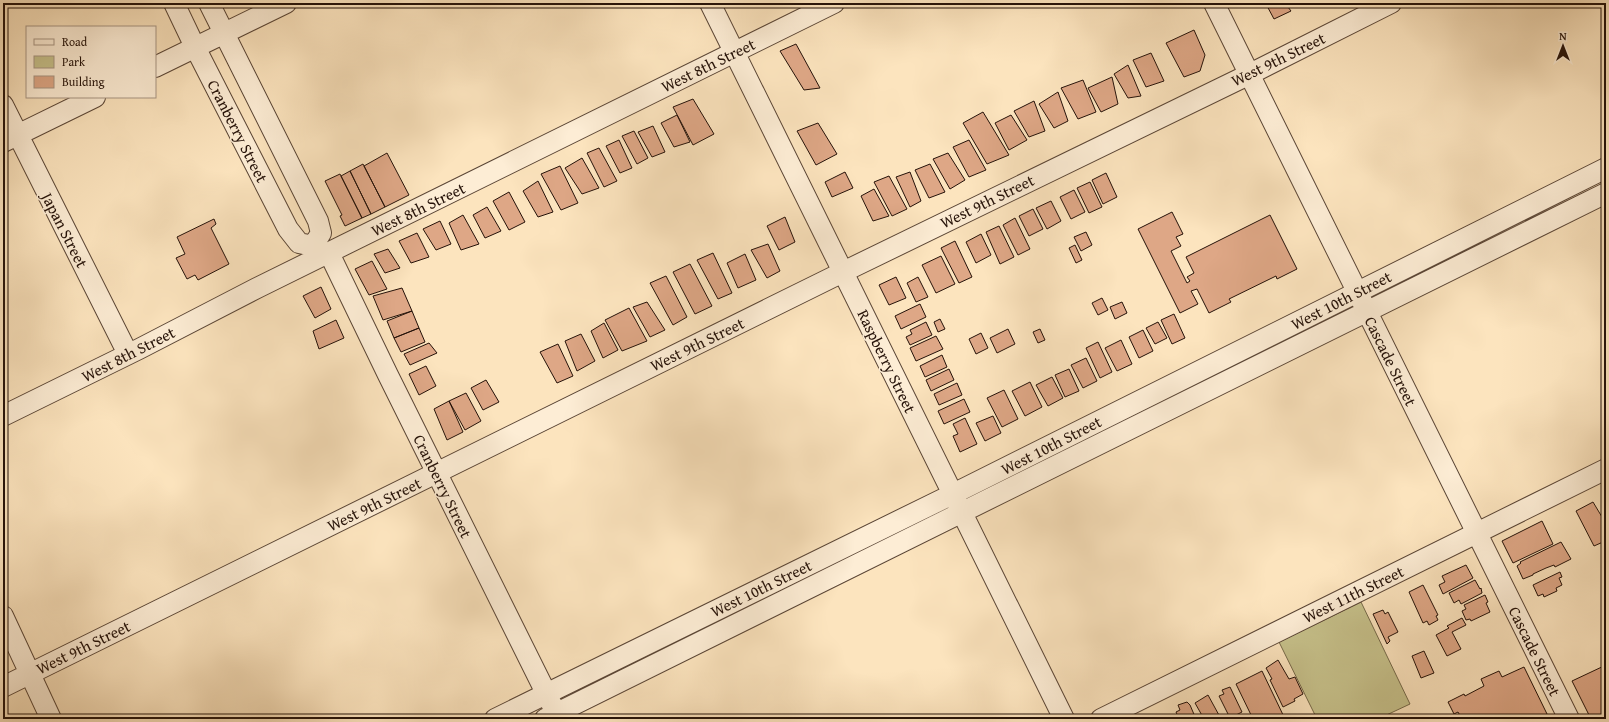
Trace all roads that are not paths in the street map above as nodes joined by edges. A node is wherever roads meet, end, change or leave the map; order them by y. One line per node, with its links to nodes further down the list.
1 (174, 3): 9 (street, Cranberry Street)
2 (209, 3): 8 (street, Cranberry Street)
3 (286, 3): 8 (street)
4 (710, 3): 10 (street, Raspberry Street)
5 (834, 3): 10 (street, West 8th Street)
6 (1214, 3): 12 (street, Cascade Street)
7 (1391, 3): 12 (street, West 9th Street)
8 (224, 34): 9 (street); 20 (street, Cranberry Street)
9 (195, 47): 11 (street); 20 (street, Cranberry Street)
10 (733, 52): 20 (street, West 8th Street); 21 (street, Raspberry Street)
11 (156, 66)
12 (1250, 74): 21 (street, West 9th Street); 22 (street, Cascade Street)
13 (93, 98): 15 (street)
14 (3, 105): 15 (street, Japan Street)
15 (10, 139): 24 (street, Japan Street)
16 (1606, 168): 17 (street, West 10th Street)
17 (1561, 190): 19 (street); 22 (street, West 10th Street)
18 (1606, 192): 19 (street, West 10th Street)
19 (1571, 210): 23 (street, West 10th Street)
20 (320, 252): 24 (street, West 8th Street); 29 (street, Cranberry Street)
21 (843, 272): 29 (street, West 9th Street); 30 (street, Raspberry Street)
22 (1357, 292): 23 (street, Cascade Street); 25 (street, West 10th Street)
23 (1367, 311): 26 (street, West 10th Street); 32 (street, Cascade Street)
24 (128, 354): 27 (street, West 8th Street)
25 (1214, 363): 26 (street); 30 (street, West 10th Street)
26 (1224, 382): 31 (street, West 10th Street)
27 (3, 416)
28 (1606, 469): 32 (street, West 11th Street)
29 (437, 474): 36 (street, West 9th Street); 38 (street, Cranberry Street)
30 (953, 494): 31 (street, Raspberry Street); 33 (street, West 10th Street)
31 (962, 513): 34 (street, West 10th Street); 42 (street, Raspberry Street)
32 (1477, 533): 43 (street, West 11th Street); 44 (street, Cascade Street)
33 (750, 593): 34 (street); 38 (street, West 10th Street)
34 (759, 613): 39 (street, West 10th Street)
35 (3, 616): 36 (street)
36 (31, 673): 37 (street, West 9th Street); 40 (street)
37 (3, 687)
38 (546, 693): 39 (street, Cranberry Street); 41 (street, West 10th Street)
39 (553, 717)
40 (51, 719)
41 (495, 719)
42 (1064, 719)
43 (1100, 719)
44 (1569, 719)

